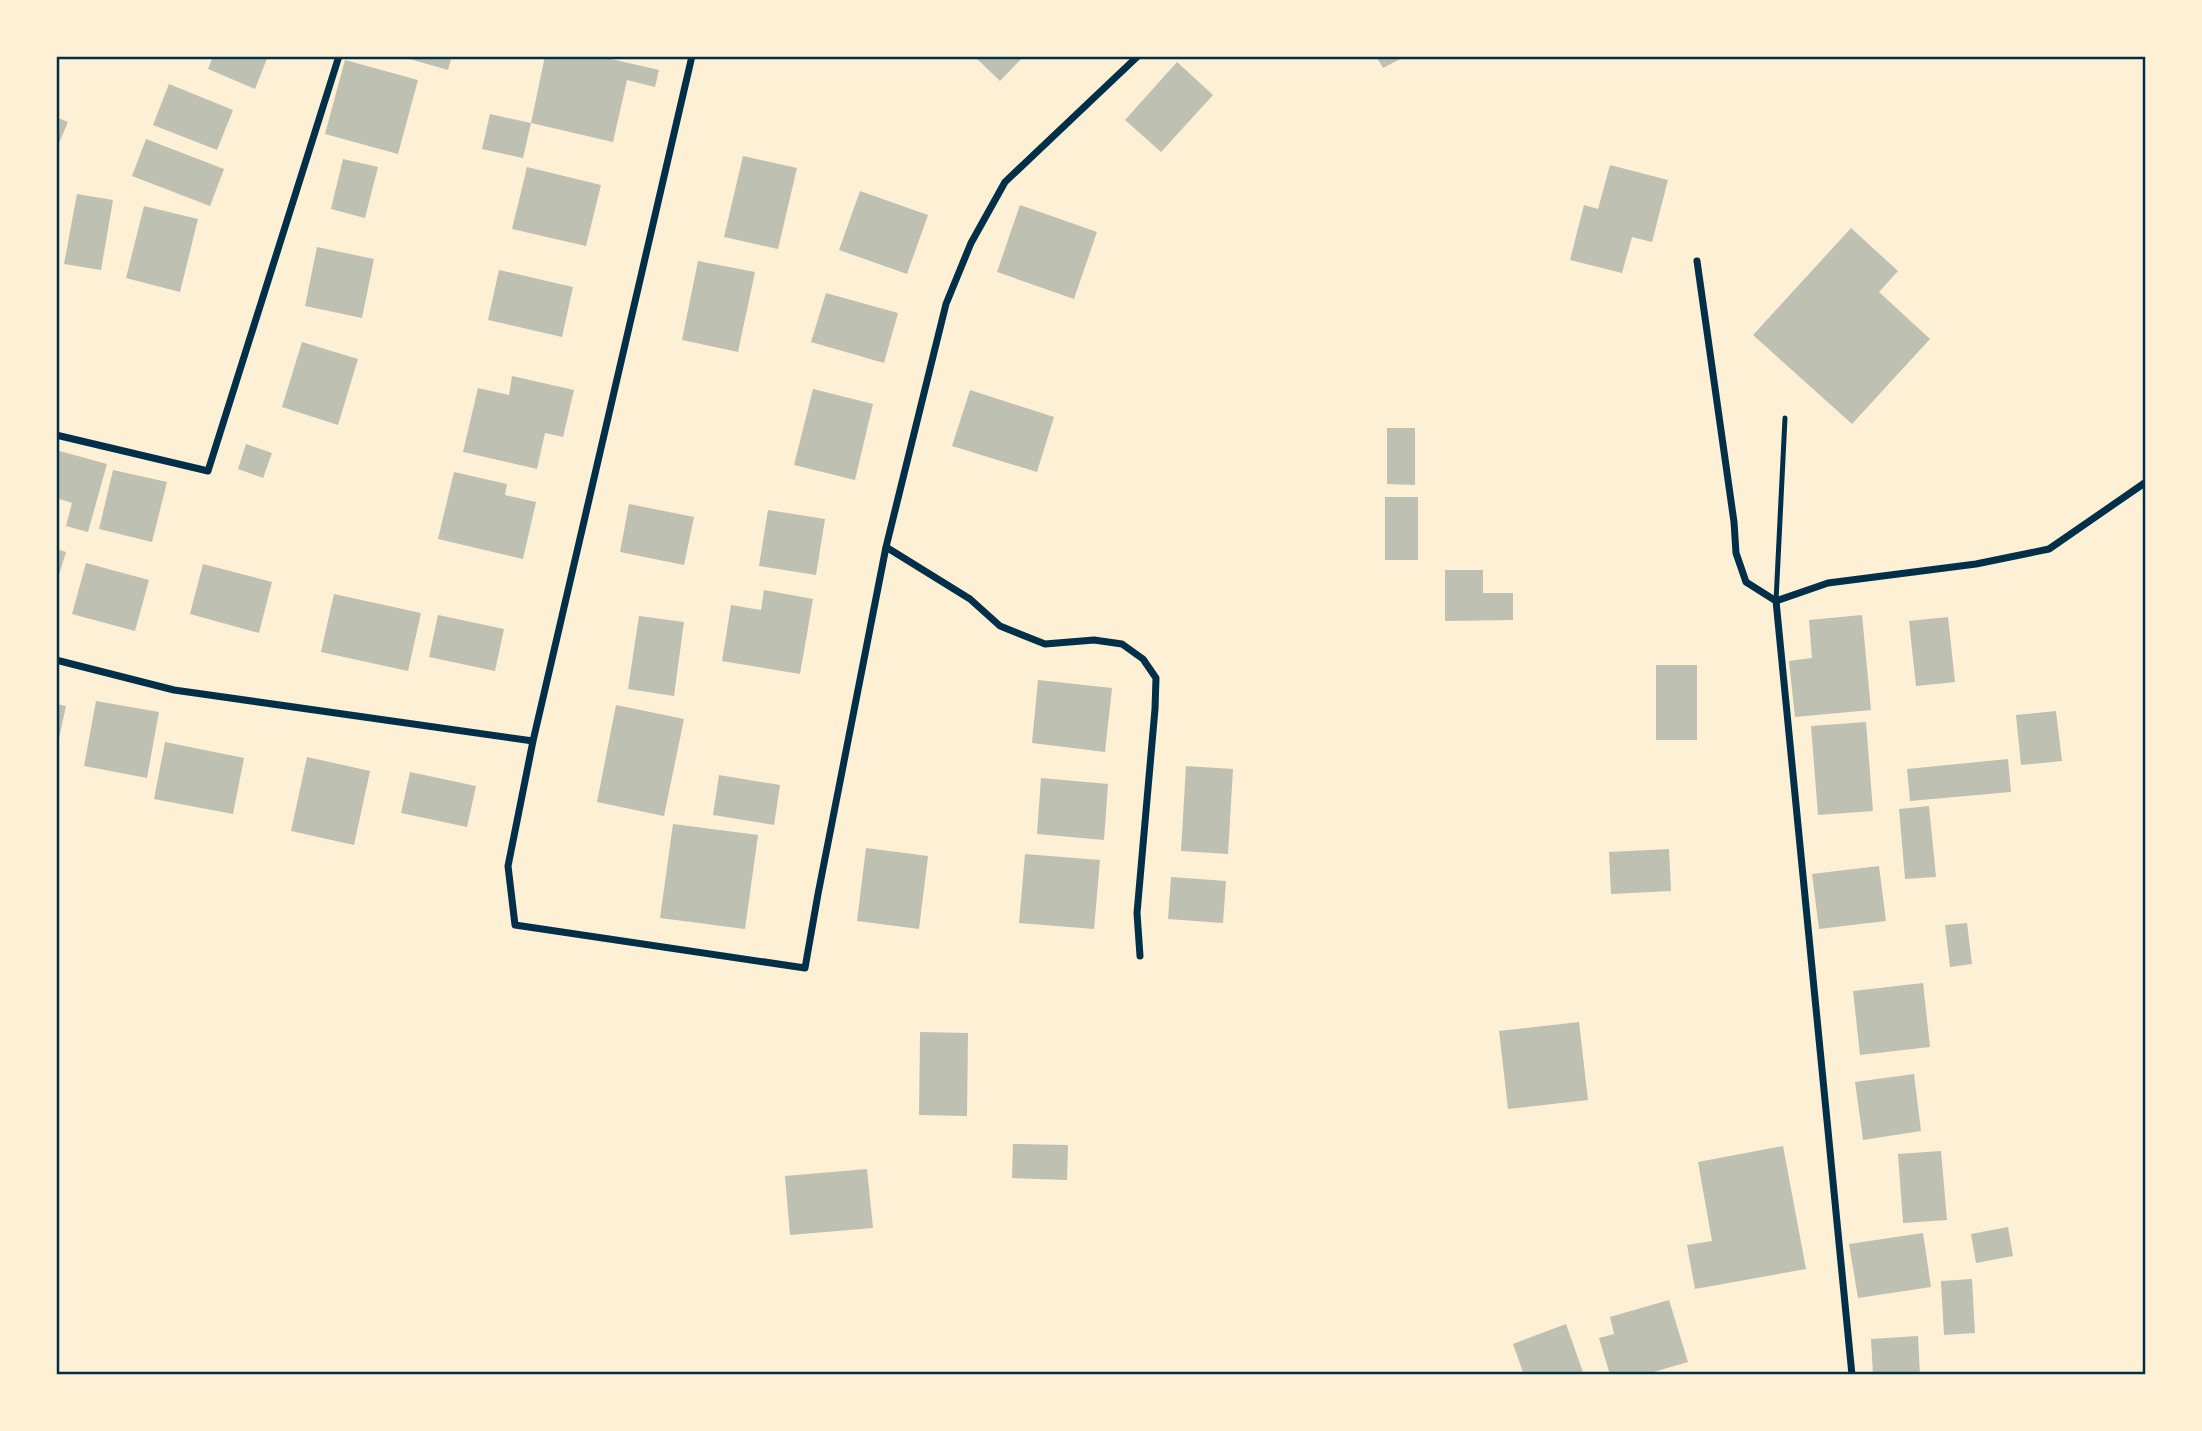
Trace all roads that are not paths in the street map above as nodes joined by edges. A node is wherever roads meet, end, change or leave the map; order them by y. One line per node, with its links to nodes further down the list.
1 (339, 56): 6 (street)
2 (692, 56): 11 (street)
3 (1138, 56): 8 (street)
4 (1697, 261): 9 (street)
5 (1785, 418): 9 (lane)
6 (56, 435)
7 (2146, 482): 9 (street)
8 (886, 547): 11 (street); 12 (street)
9 (1776, 601): 13 (street)
10 (56, 660): 11 (street)
11 (533, 741)
12 (1140, 956)
13 (1852, 1375)

